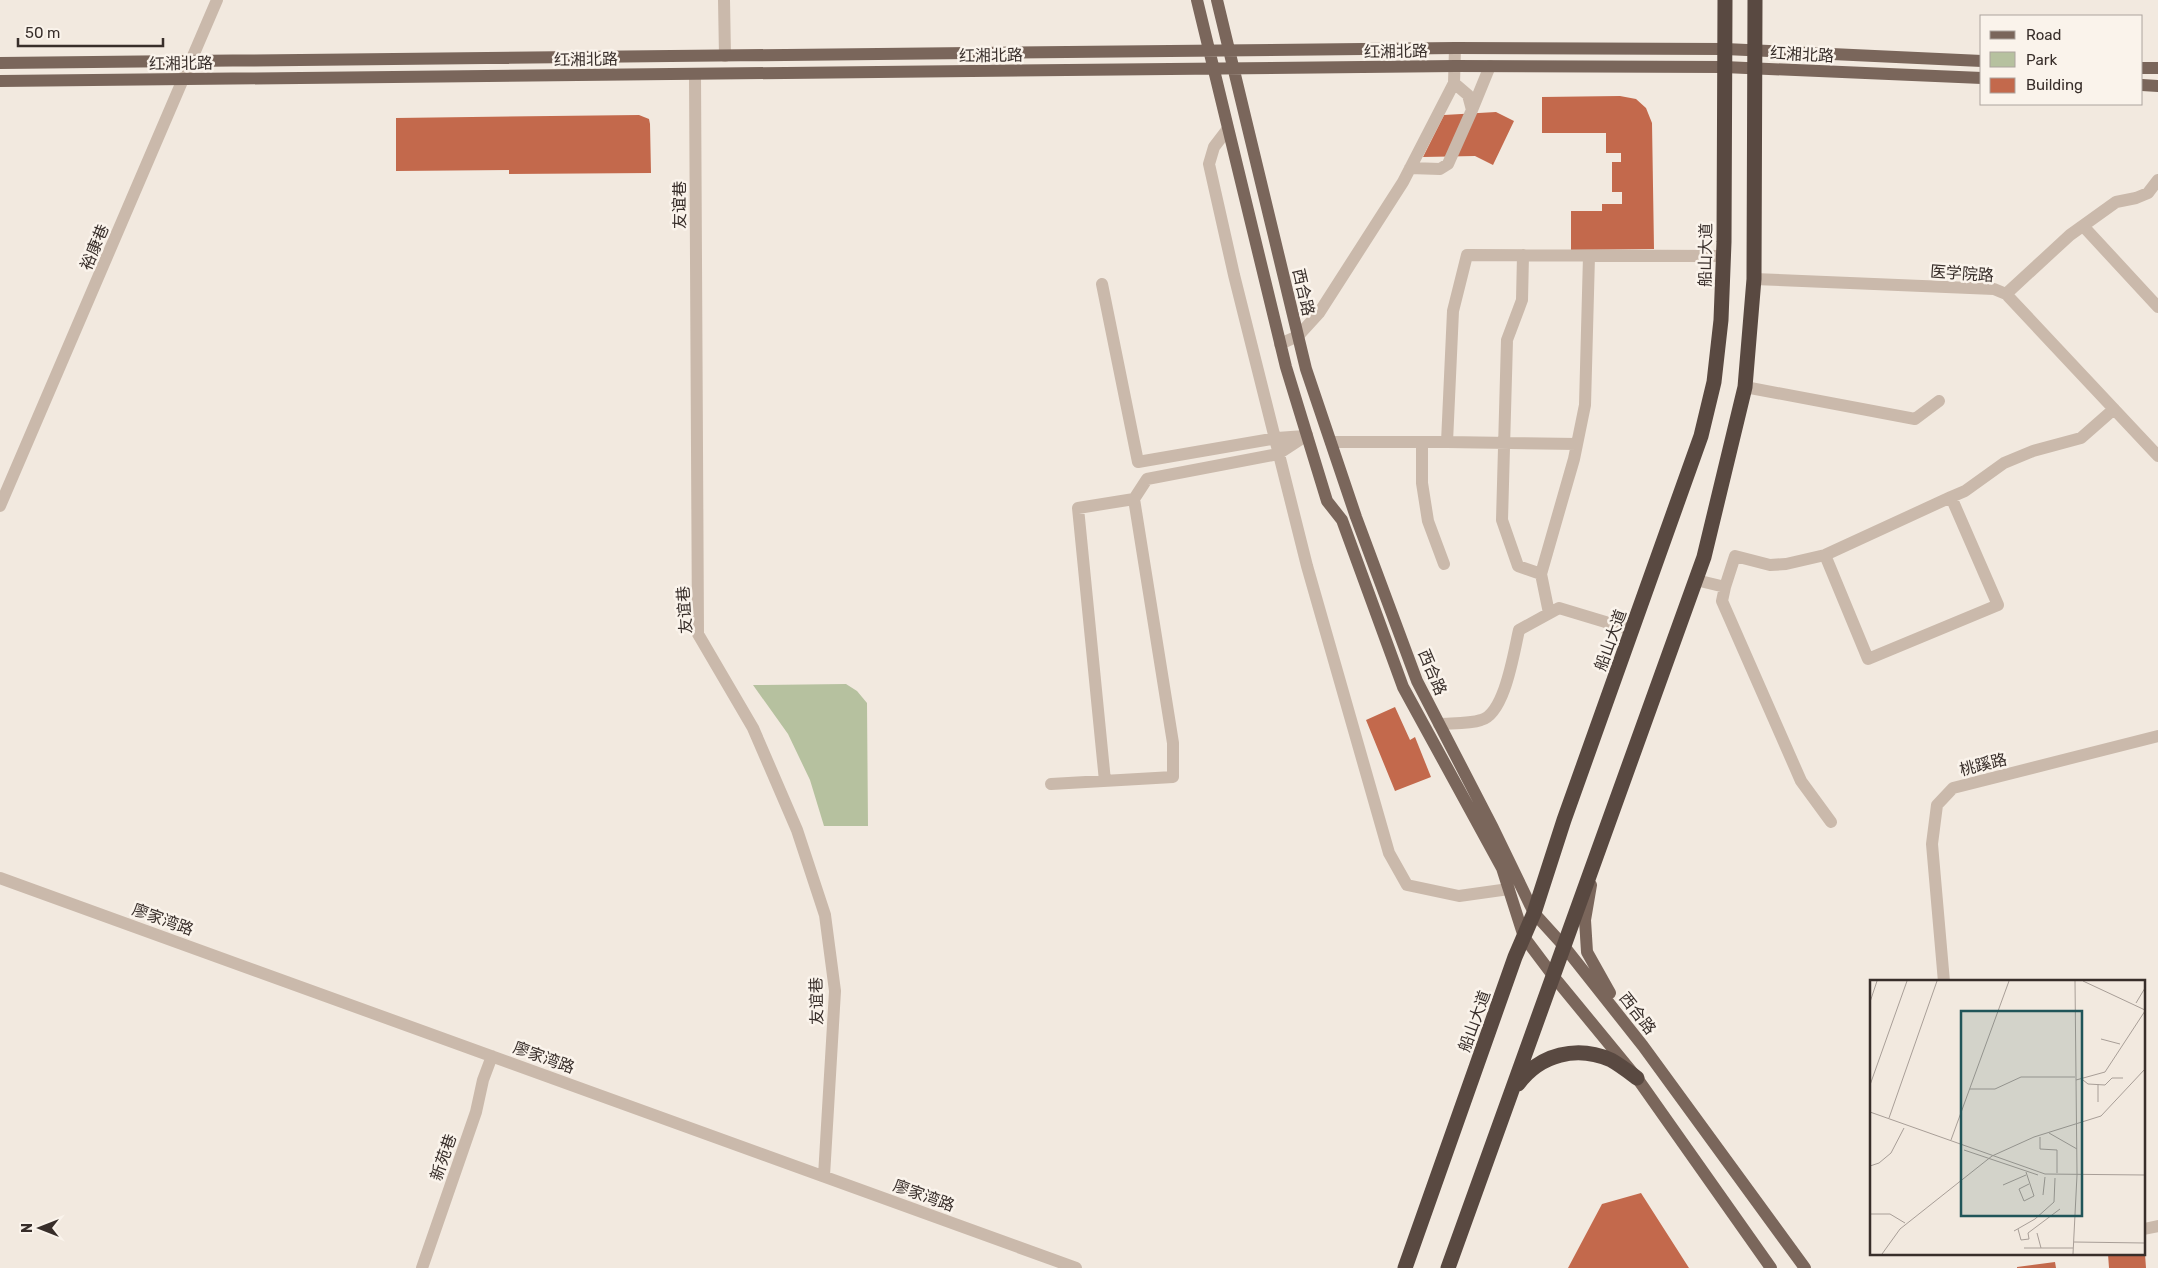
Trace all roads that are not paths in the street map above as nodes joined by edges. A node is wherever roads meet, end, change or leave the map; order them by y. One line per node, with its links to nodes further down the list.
1 (217, 0): 13 (street, 裕康巷)
2 (724, 0): 12 (street)
3 (1196, 0): 9 (main road, 西合路)
4 (1217, 0): 10 (main road, 西合路)
5 (1725, 0): 8 (highway, 船山大道)
6 (1755, 0): 11 (highway)
7 (1455, 48): 8 (main road, 红湘北路); 10 (main road, 红湘北路); 16 (street)
8 (1725, 49): 11 (main road, 红湘北路); 18 (highway, 船山大道)
9 (1209, 51): 10 (main road, 红湘北路); 12 (main road, 红湘北路); 19 (main road, 西合路)
10 (1230, 51): 20 (main road, 西合路)
11 (1755, 51): 14 (main road, 红湘北路); 21 (highway)
12 (725, 56): 13 (main road, 红湘北路)
13 (191, 61): 15 (main road, 红湘北路); 26 (street, 裕康巷)
14 (1980, 61)
15 (0, 63)
16 (1455, 66): 17 (main road, 红湘北路); 20 (main road, 红湘北路); 28 (street)
17 (1490, 66): 18 (main road, 红湘北路); 31 (street)
18 (1724, 67): 21 (main road, 红湘北路); 38 (highway, 船山大道)
19 (1213, 68): 20 (main road, 红湘北路); 24 (main road, 红湘北路); 32 (main road, 西合路)
20 (1234, 68): 43 (main road, 西合路)
21 (1754, 68): 25 (main road, 红湘北路); 39 (highway)
22 (2143, 68): 23 (main road)
23 (2158, 68)
24 (695, 74): 26 (main road, 红湘北路); 85 (street, 友谊巷)
25 (1980, 78)
26 (183, 79): 27 (main road, 红湘北路); 60 (street, 裕康巷)
27 (0, 81)
28 (1454, 83): 31 (street); 33 (street)
29 (2143, 86): 30 (main road)
30 (2158, 86)
31 (1472, 110): 33 (street)
32 (1227, 130): 44 (main road, 西合路); 50 (street)
33 (1410, 168): 43 (street)
34 (2158, 180): 35 (street)
35 (2084, 227): 41 (street); 42 (street)
36 (1523, 255): 37 (street); 53 (street); 54 (street)
37 (1589, 256): 38 (street); 55 (street)
38 (1724, 256): 67 (highway, 船山大道)
39 (1754, 279): 41 (street, 医学院路); 45 (highway)
40 (1102, 284): 50 (street)
41 (2006, 294): 47 (street, 医学院路)
42 (2158, 307)
43 (1298, 336): 44 (street); 48 (main road, 西合路)
44 (1280, 344): 49 (main road, 西合路)
45 (1745, 387): 46 (street); 64 (highway)
46 (1939, 401)
47 (2114, 409): 57 (street, 医学院路); 58 (street)
48 (1326, 429): 49 (main road); 51 (main road, 西合路)
49 (1307, 435): 50 (street); 56 (street); 75 (main road, 西合路)
50 (1274, 438): 56 (street)
51 (1331, 442): 52 (street); 68 (main road, 西合路)
52 (1422, 442): 53 (street); 62 (street)
53 (1447, 442): 54 (street)
54 (1504, 442): 55 (street); 63 (street)
55 (1577, 444): 63 (street)
56 (1278, 454): 59 (street); 75 (street)
57 (2158, 456)
58 (1952, 497): 61 (street); 61 (street)
59 (1134, 499): 70 (street); 70 (street)
60 (0, 506)
61 (1825, 555): 65 (street)
62 (1444, 564)
63 (1541, 574): 66 (street)
64 (1696, 580): 65 (street); 73 (highway)
65 (1725, 587): 72 (street)
66 (1549, 613): 67 (street); 68 (street)
67 (1632, 630): 76 (highway, 船山大道)
68 (1439, 724): 76 (main road, 西合路)
69 (2158, 736): 80 (street, 桃蹊路)
70 (1105, 781): 71 (street)
71 (1051, 784)
72 (1830, 822)
73 (1597, 852): 78 (highway); 81 (main road)
74 (0, 878): 82 (street, 廖家湾路)
75 (1509, 889): 77 (main road, 西合路)
76 (1534, 913): 77 (highway, 船山大道); 78 (main road, 西合路)
77 (1524, 937): 79 (main road, 西合路); 88 (highway, 船山大道)
78 (1563, 945): 79 (highway); 81 (main road, 西合路)
79 (1554, 977): 83 (main road, 西合路); 84 (highway)
80 (1944, 980)
81 (1643, 1046): 91 (main road, 西合路)
82 (492, 1056): 85 (street, 廖家湾路); 86 (street, 新苑巷)
83 (1637, 1078): 84 (highway); 90 (main road, 西合路)
84 (1511, 1093): 89 (highway)
85 (824, 1176): 87 (street, 廖家湾路)
86 (422, 1268)
87 (1076, 1268)
88 (1404, 1268)
89 (1448, 1268)
90 (1771, 1268)
91 (1805, 1268)

